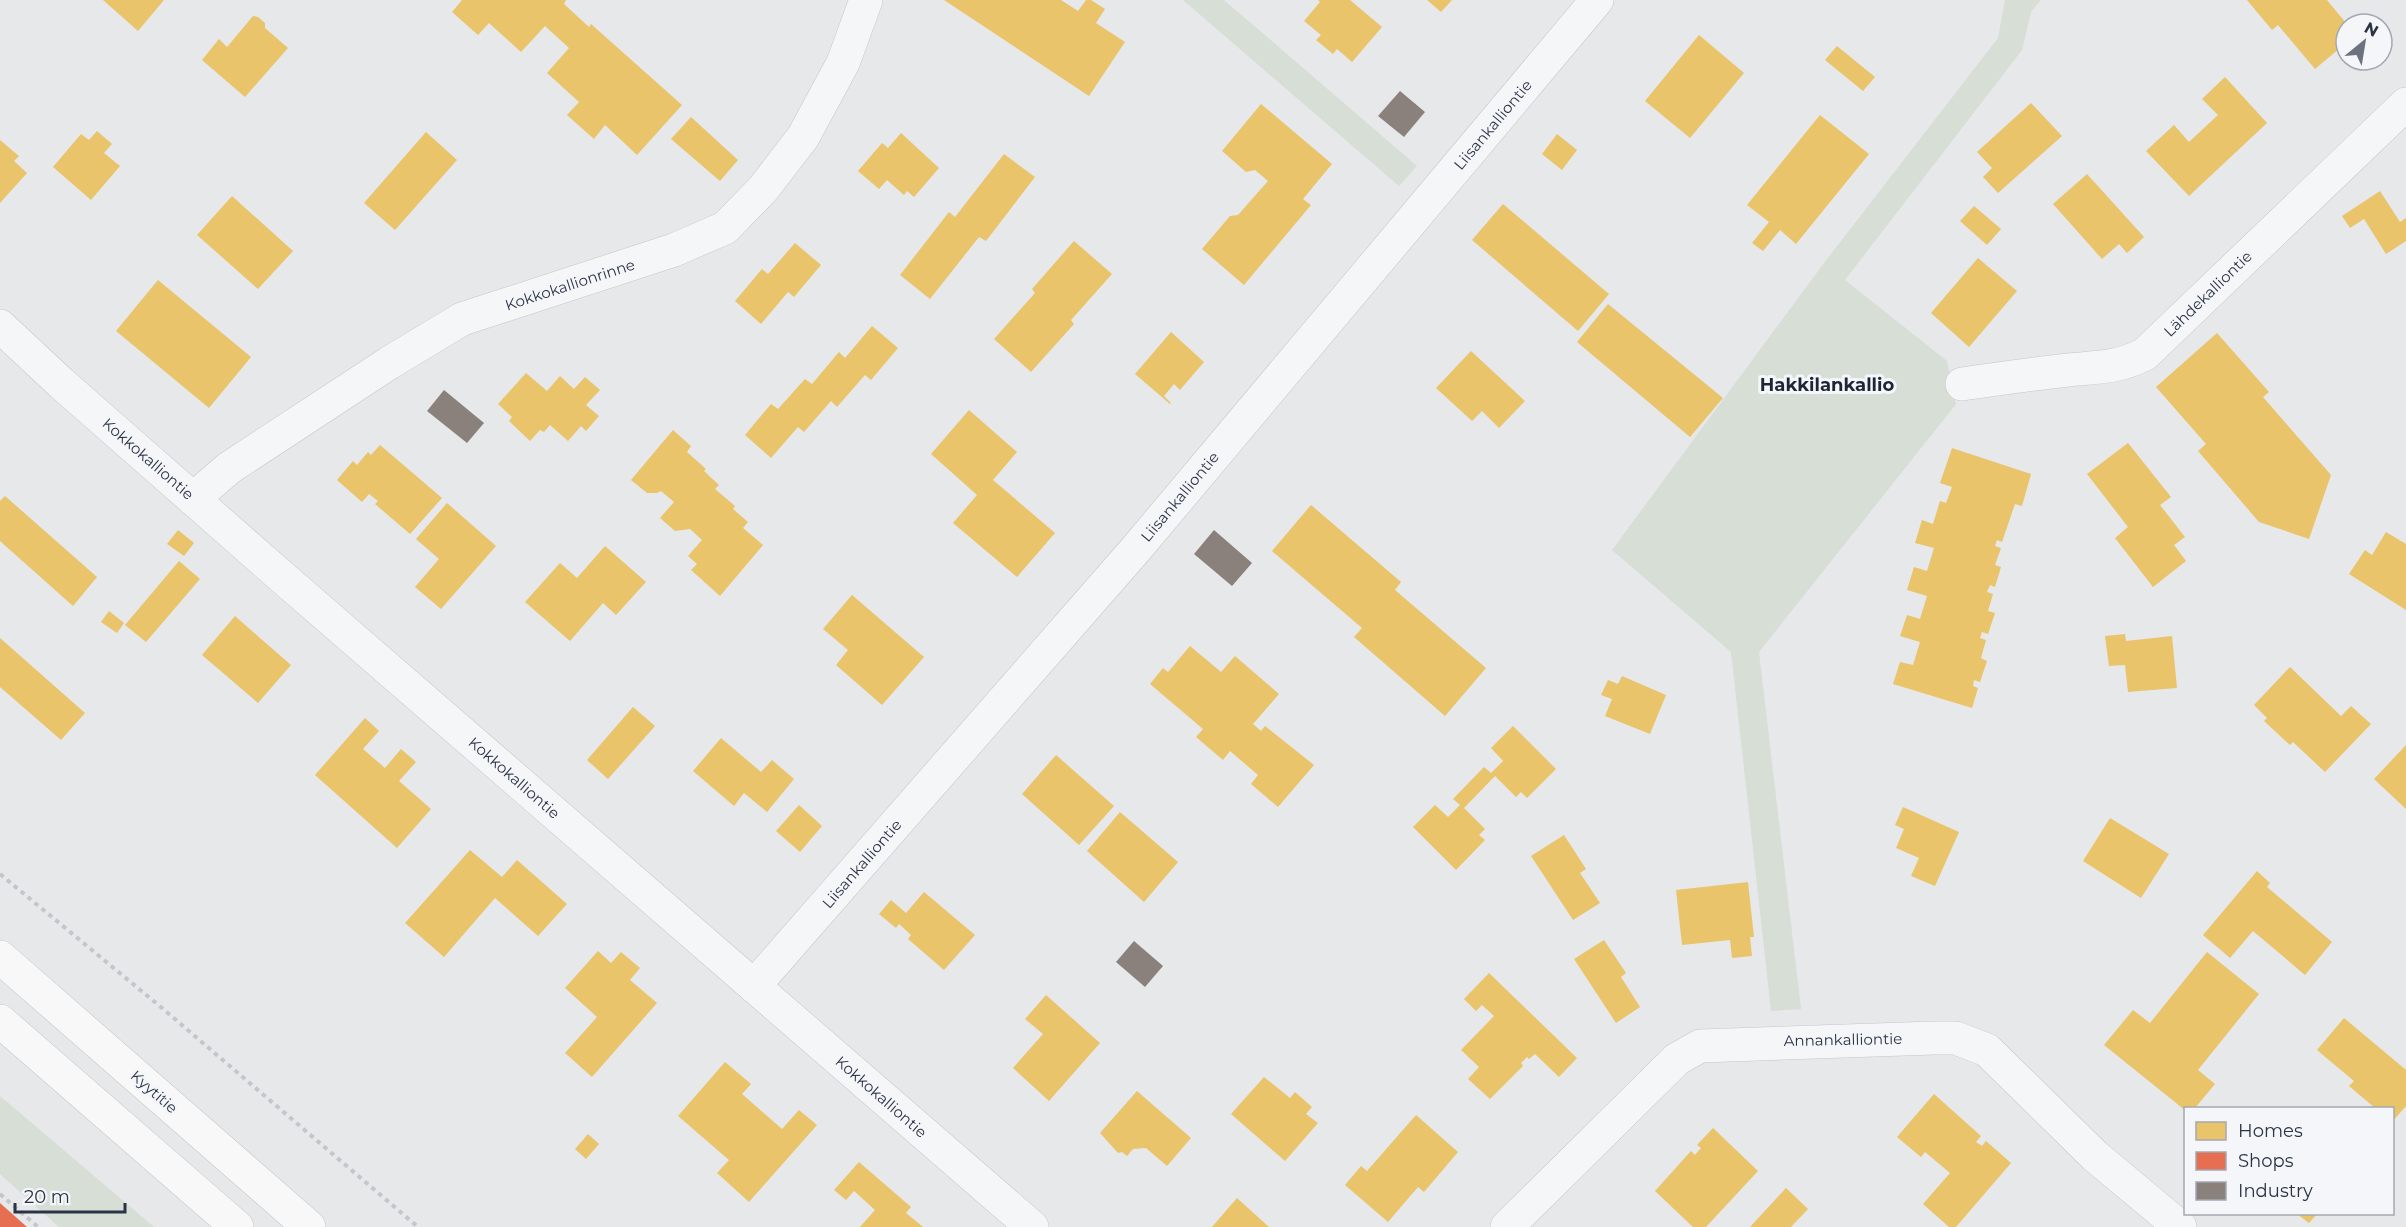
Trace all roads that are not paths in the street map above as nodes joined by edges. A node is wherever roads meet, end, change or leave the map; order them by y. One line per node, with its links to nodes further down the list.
1 (866, 0): 6 (street, Kokkokallionrinne)
2 (1598, 0): 8 (street, Liisankalliontie)
3 (2406, 104): 5 (street, Lähdekalliontie)
4 (0, 326): 6 (street, Kokkokalliontie)
5 (1962, 384)
6 (193, 498): 8 (street, Kokkokalliontie)
7 (0, 957): 11 (main road, Kyytitie)
8 (754, 986): 12 (street, Kokkokalliontie)
9 (0, 1021): 10 (main road)
10 (237, 1227)
11 (309, 1227)
12 (1032, 1227)
13 (1508, 1227): 14 (street, Annankalliontie)
14 (2180, 1227)

